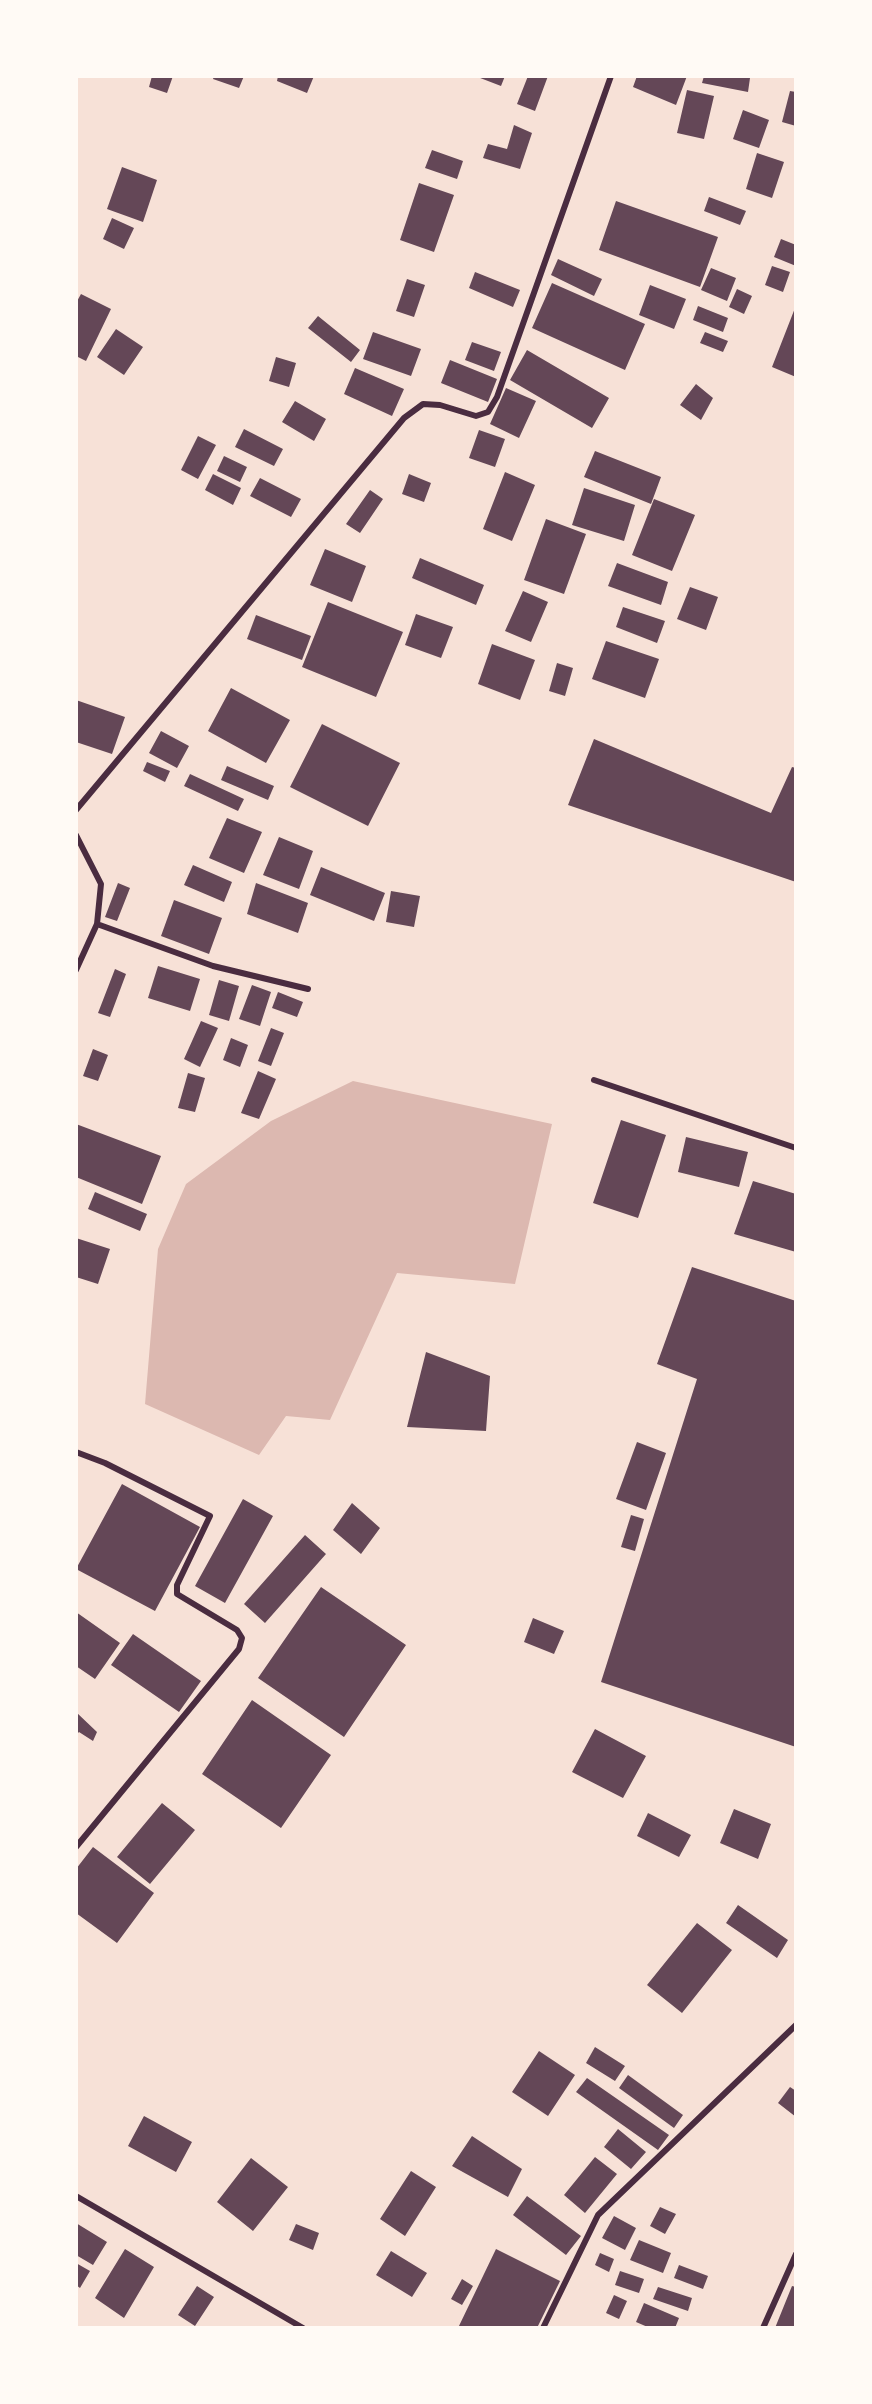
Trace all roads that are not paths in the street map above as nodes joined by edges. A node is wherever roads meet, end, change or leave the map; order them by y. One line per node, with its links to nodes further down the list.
1 (611, 76): 2 (street)
2 (76, 810)
3 (76, 835): 4 (street)
4 (97, 924): 5 (street); 6 (street)
5 (76, 970)
6 (308, 989)
7 (594, 1080): 8 (street)
8 (795, 1148)
9 (76, 1452): 10 (street)
10 (76, 1847)
11 (795, 2025): 15 (street)
12 (76, 2196): 14 (street)
13 (795, 2254): 16 (street)
14 (303, 2328)
15 (543, 2328)
16 (763, 2328)

